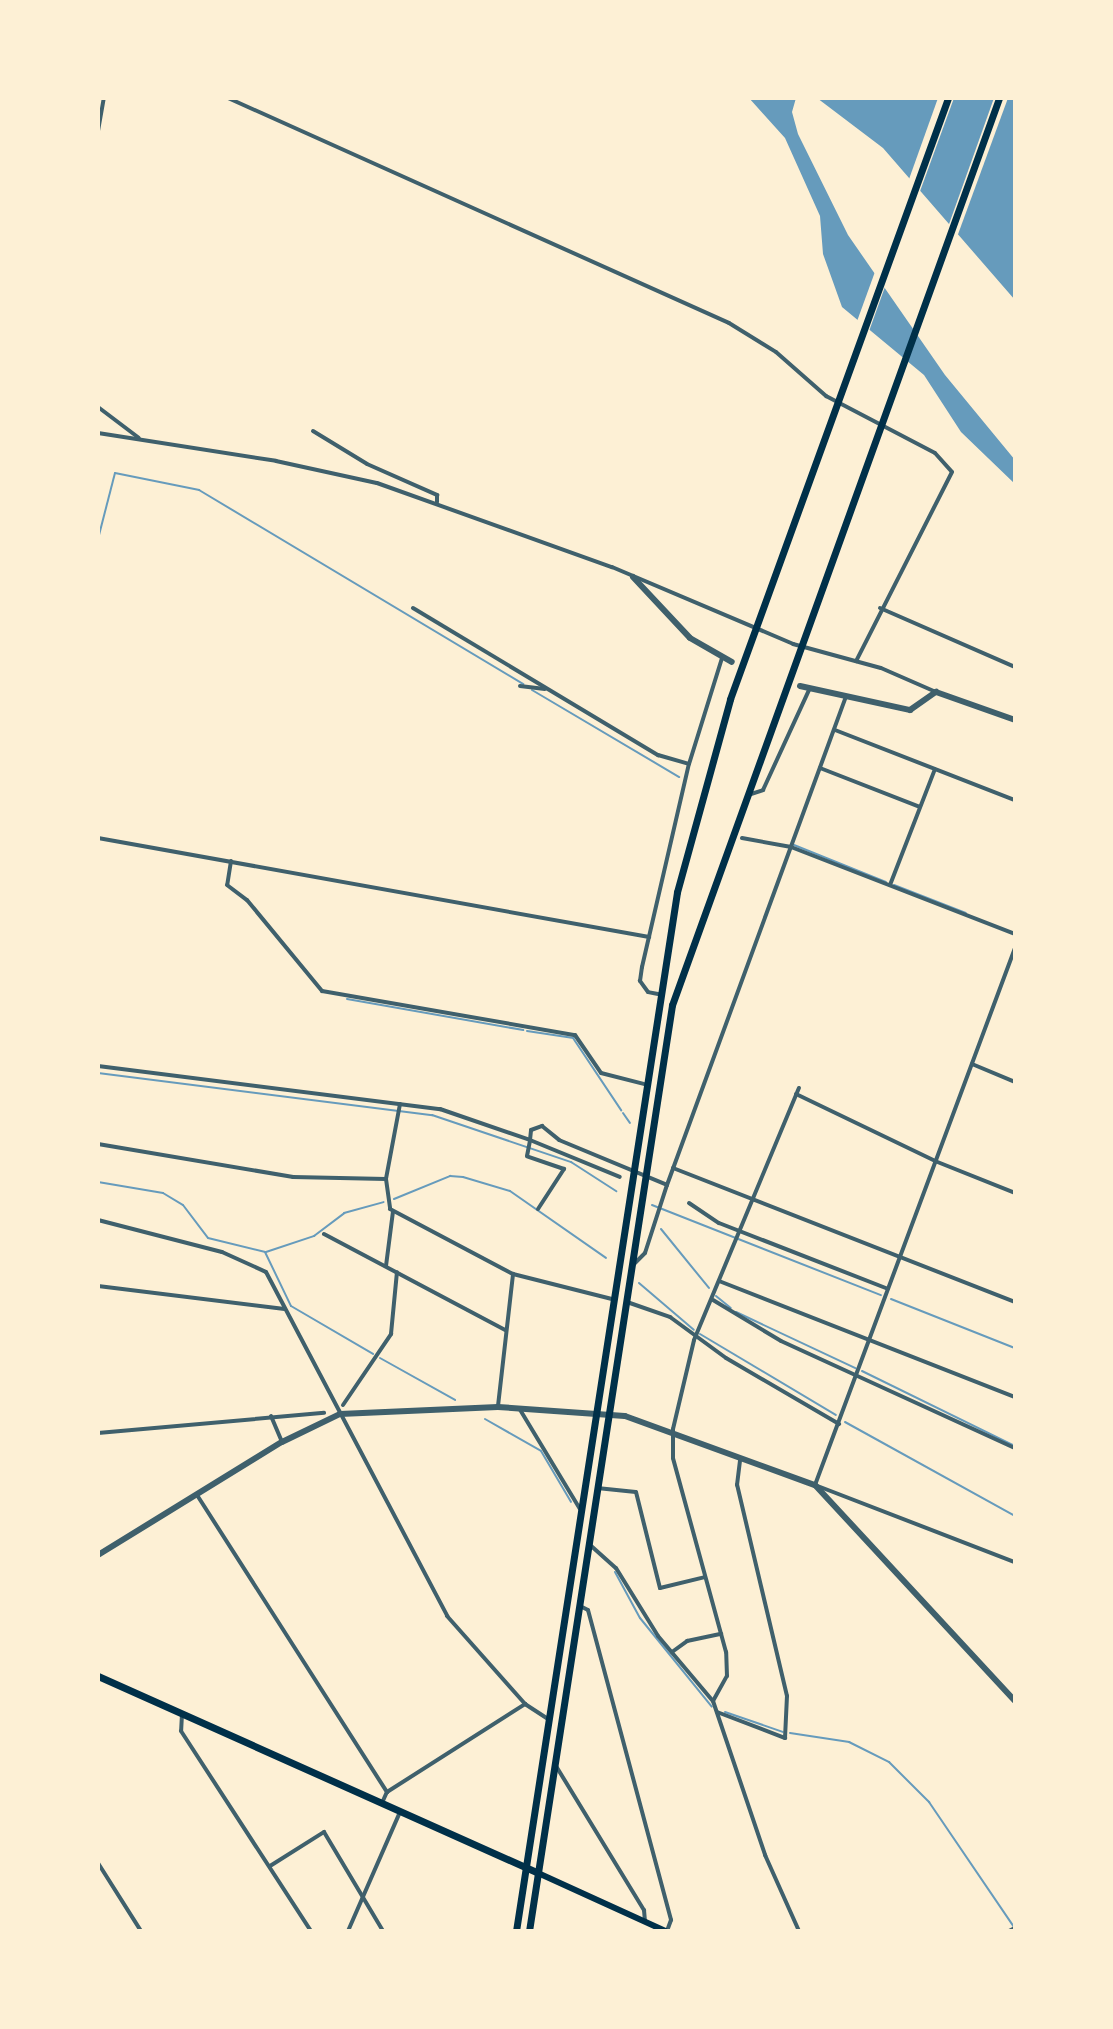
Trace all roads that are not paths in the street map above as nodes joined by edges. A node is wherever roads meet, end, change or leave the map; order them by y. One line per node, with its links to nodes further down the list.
1 (104, 98): 5 (street)
2 (228, 98): 13 (street)
3 (948, 98): 14 (main road)
4 (999, 98): 15 (main road)
5 (98, 131)
6 (98, 407): 9 (street)
7 (313, 431): 10 (street)
8 (98, 433): 9 (street)
9 (141, 440): 10 (street)
10 (437, 502): 11 (street)
11 (633, 577): 14 (street); 16 (street)
12 (413, 608): 22 (street)
13 (880, 608): 17 (street); 19 (street)
14 (756, 624): 15 (street); 42 (main road)
15 (802, 642): 17 (street); 31 (main road)
16 (722, 658): 18 (street); 28 (street)
17 (856, 661): 24 (street)
18 (732, 662)
19 (1015, 667)
20 (520, 686): 22 (street)
21 (800, 686): 23 (street)
22 (548, 689): 28 (street)
23 (809, 690): 25 (street); 31 (street)
24 (936, 692): 25 (street); 26 (street)
25 (845, 699): 27 (street)
26 (1015, 720)
27 (834, 729): 29 (street); 30 (street)
28 (689, 764): 40 (street)
29 (820, 768): 33 (street); 36 (street)
30 (935, 769): 32 (street); 33 (street)
31 (745, 796): 56 (main road)
32 (1015, 800)
33 (920, 807): 38 (street)
34 (98, 838): 37 (street)
35 (742, 838): 36 (street)
36 (791, 847): 38 (street); 53 (street)
37 (231, 861): 40 (street); 46 (street)
38 (890, 885): 39 (street)
39 (1015, 934)
40 (649, 937): 42 (street)
41 (1015, 948): 43 (street)
42 (658, 994): 46 (main road)
43 (972, 1064): 45 (street); 52 (street)
44 (98, 1066): 49 (street)
45 (1015, 1082)
46 (644, 1084): 54 (main road)
47 (799, 1088): 48 (street)
48 (796, 1094): 52 (street); 60 (street)
49 (400, 1106): 50 (street); 57 (street)
50 (530, 1142): 54 (street); 55 (street); 62 (street)
51 (98, 1144): 57 (street)
52 (935, 1161): 59 (street); 67 (street)
53 (673, 1168): 58 (street); 60 (street)
54 (631, 1173): 56 (street); 75 (main road)
55 (620, 1177)
56 (644, 1178): 58 (street); 69 (main road)
57 (386, 1179): 63 (street)
58 (667, 1185): 69 (street)
59 (1015, 1193)
60 (752, 1197): 65 (street); 67 (street)
61 (689, 1203): 65 (street)
62 (539, 1208)
63 (393, 1211): 68 (street); 71 (street)
64 (98, 1220): 79 (street)
65 (739, 1233): 72 (street); 74 (street)
66 (324, 1234): 68 (street)
67 (901, 1257): 74 (street); 78 (street)
68 (386, 1266): 70 (street)
69 (631, 1266): 77 (main road)
70 (397, 1272): 80 (street); 85 (street)
71 (513, 1274): 75 (street); 80 (street)
72 (719, 1281): 76 (street); 82 (street)
73 (98, 1286): 79 (street)
74 (889, 1289): 82 (street)
75 (612, 1299): 90 (main road)
76 (712, 1299): 81 (street); 83 (street)
77 (626, 1302): 81 (street); 91 (main road)
78 (1015, 1302)
79 (285, 1309): 89 (street)
80 (505, 1330): 86 (street)
81 (696, 1335): 93 (street); 94 (street)
82 (870, 1340): 83 (street); 84 (street)
83 (858, 1374): 93 (street); 97 (street)
84 (1015, 1397)
85 (343, 1405)
86 (498, 1407): 87 (street); 89 (street)
87 (519, 1408): 90 (street); 102 (street)
88 (324, 1413): 92 (street)
89 (340, 1414): 96 (street); 113 (street)
90 (594, 1414): 91 (street); 102 (main road)
91 (607, 1415): 94 (street); 100 (main road)
92 (271, 1416): 95 (street); 96 (street)
93 (839, 1424): 99 (street)
94 (673, 1429): 98 (street); 106 (street)
95 (98, 1433)
96 (282, 1442): 101 (street)
97 (1015, 1448)
98 (741, 1456): 99 (street); 115 (street)
99 (815, 1485): 105 (street); 112 (street)
100 (597, 1488): 103 (main road); 106 (street)
101 (197, 1495): 104 (street); 118 (street)
102 (580, 1509): 116 (main road)
103 (587, 1543): 107 (main road); 109 (street)
104 (98, 1555)
105 (1015, 1562)
106 (705, 1577): 108 (street)
107 (577, 1604): 117 (main road); 133 (street)
108 (721, 1634): 109 (street); 111 (street)
109 (672, 1652): 111 (street)
110 (98, 1676): 114 (main road)
111 (713, 1701): 115 (street)
112 (1015, 1701)
113 (525, 1704): 116 (street); 118 (street)
114 (182, 1712): 119 (main road); 122 (street)
115 (717, 1712): 134 (street)
116 (548, 1719): 123 (main road)
117 (554, 1765): 124 (main road); 126 (street)
118 (387, 1792): 119 (street)
119 (382, 1803): 120 (main road)
120 (400, 1810): 123 (main road); 125 (street)
121 (98, 1863): 127 (street)
122 (270, 1866): 125 (street); 128 (street)
123 (525, 1866): 124 (main road); 131 (main road)
124 (538, 1873): 126 (main road); 132 (main road)
125 (363, 1899): 129 (street); 130 (street)
126 (645, 1922): 133 (main road)
127 (141, 1931)
128 (311, 1931)
129 (348, 1931)
130 (383, 1931)
131 (516, 1931)
132 (529, 1931)
133 (666, 1931)
134 (799, 1931)

